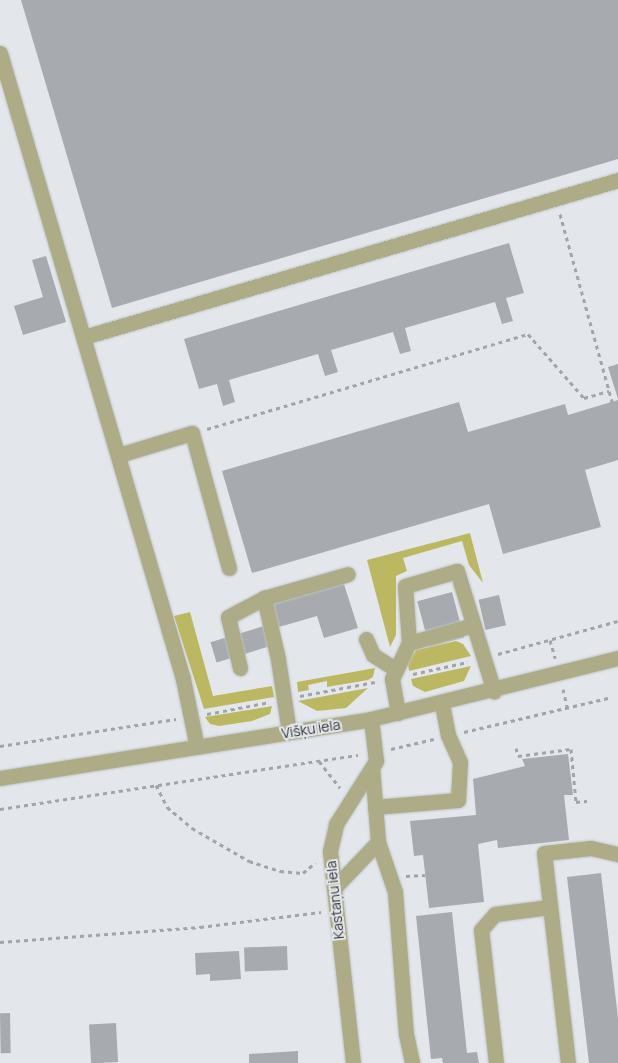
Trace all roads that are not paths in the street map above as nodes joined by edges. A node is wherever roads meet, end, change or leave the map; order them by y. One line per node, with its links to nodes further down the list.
1 (0, 53): 3 (street)
2 (618, 180): 3 (street)
3 (84, 336): 4 (street)
4 (118, 455): 5 (street); 19 (street)
5 (229, 568)
6 (348, 574): 7 (street)
7 (264, 598): 12 (street); 18 (street)
8 (474, 625): 10 (street); 10 (street); 14 (street)
9 (366, 639): 13 (street)
10 (409, 643): 13 (street)
11 (618, 658): 14 (street, Višķu iela)
12 (240, 668)
13 (393, 674): 16 (street)
14 (494, 690): 15 (street, Višķu iela)
15 (442, 704): 16 (street, Višķu iela); 22 (street)
16 (398, 713): 17 (street, Višķu iela)
17 (372, 719): 18 (street, Višķu iela); 20 (street)
18 (289, 732): 19 (street, Višķu iela)
19 (197, 747): 21 (street, Višķu iela)
20 (373, 760): 22 (street); 25 (street, Kastaņu iela)
21 (0, 778)
22 (376, 807): 23 (street)
23 (378, 842): 25 (street); 28 (street)
24 (618, 854): 26 (street)
25 (334, 888): 27 (street, Kastaņu iela)
26 (550, 907): 29 (street); 30 (street)
27 (352, 1063)
28 (412, 1063)
29 (496, 1063)
30 (568, 1063)

